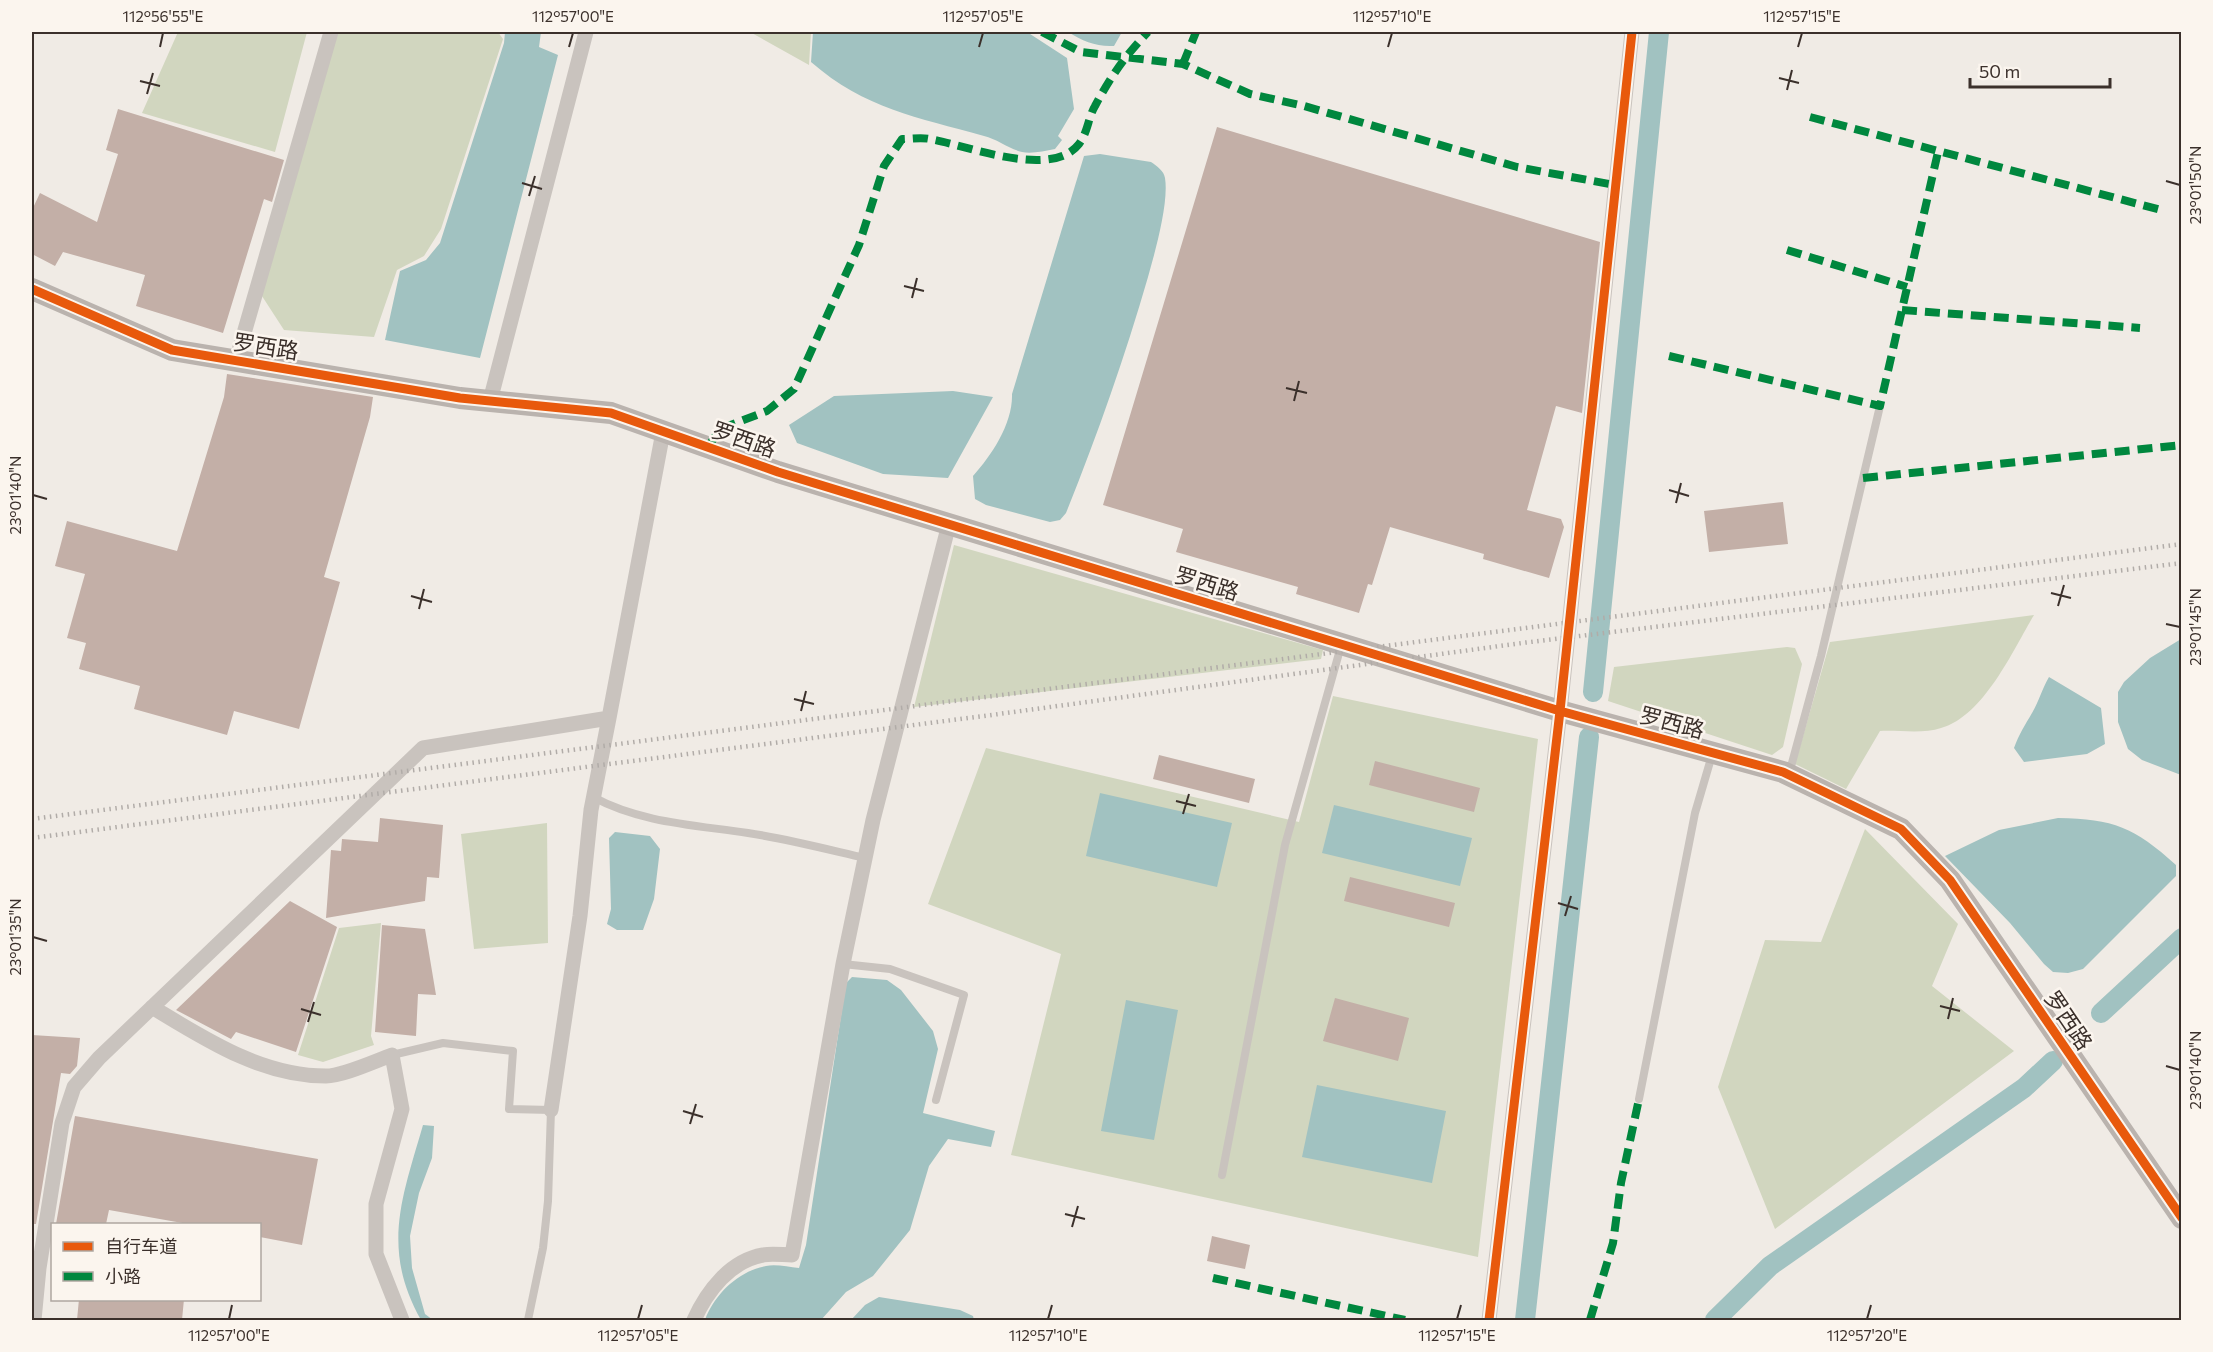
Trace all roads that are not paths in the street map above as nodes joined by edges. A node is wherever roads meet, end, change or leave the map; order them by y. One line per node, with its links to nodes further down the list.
1 (331, 32): 5 (street)
2 (586, 32): 6 (street)
3 (1632, 32): 11 (street)
4 (32, 289): 5 (street, 罗西路)
5 (236, 361): 6 (street, 罗西路)
6 (490, 401): 8 (street, 罗西路)
7 (1880, 406): 14 (lane)
8 (663, 432): 9 (street, 罗西路); 12 (street)
9 (949, 524): 10 (street, 罗西路); 16 (street)
10 (1341, 644): 11 (street, 罗西路); 23 (lane)
11 (1560, 711): 13 (street, 罗西路); 29 (street)
12 (609, 718): 15 (street); 18 (street)
13 (1712, 753): 14 (street, 罗西路); 20 (lane)
14 (1788, 775): 24 (street, 罗西路)
15 (593, 797): 16 (lane); 22 (street)
16 (865, 858): 17 (street)
17 (843, 964): 21 (lane); 28 (street)
18 (152, 1007): 19 (street); 25 (street)
19 (392, 1055): 22 (lane); 26 (street)
20 (1639, 1099)
21 (936, 1100)
22 (551, 1110): 27 (lane)
23 (1222, 1175)
24 (2181, 1218)
25 (34, 1320)
26 (402, 1320)
27 (528, 1320)
28 (694, 1320)
29 (1489, 1320)

